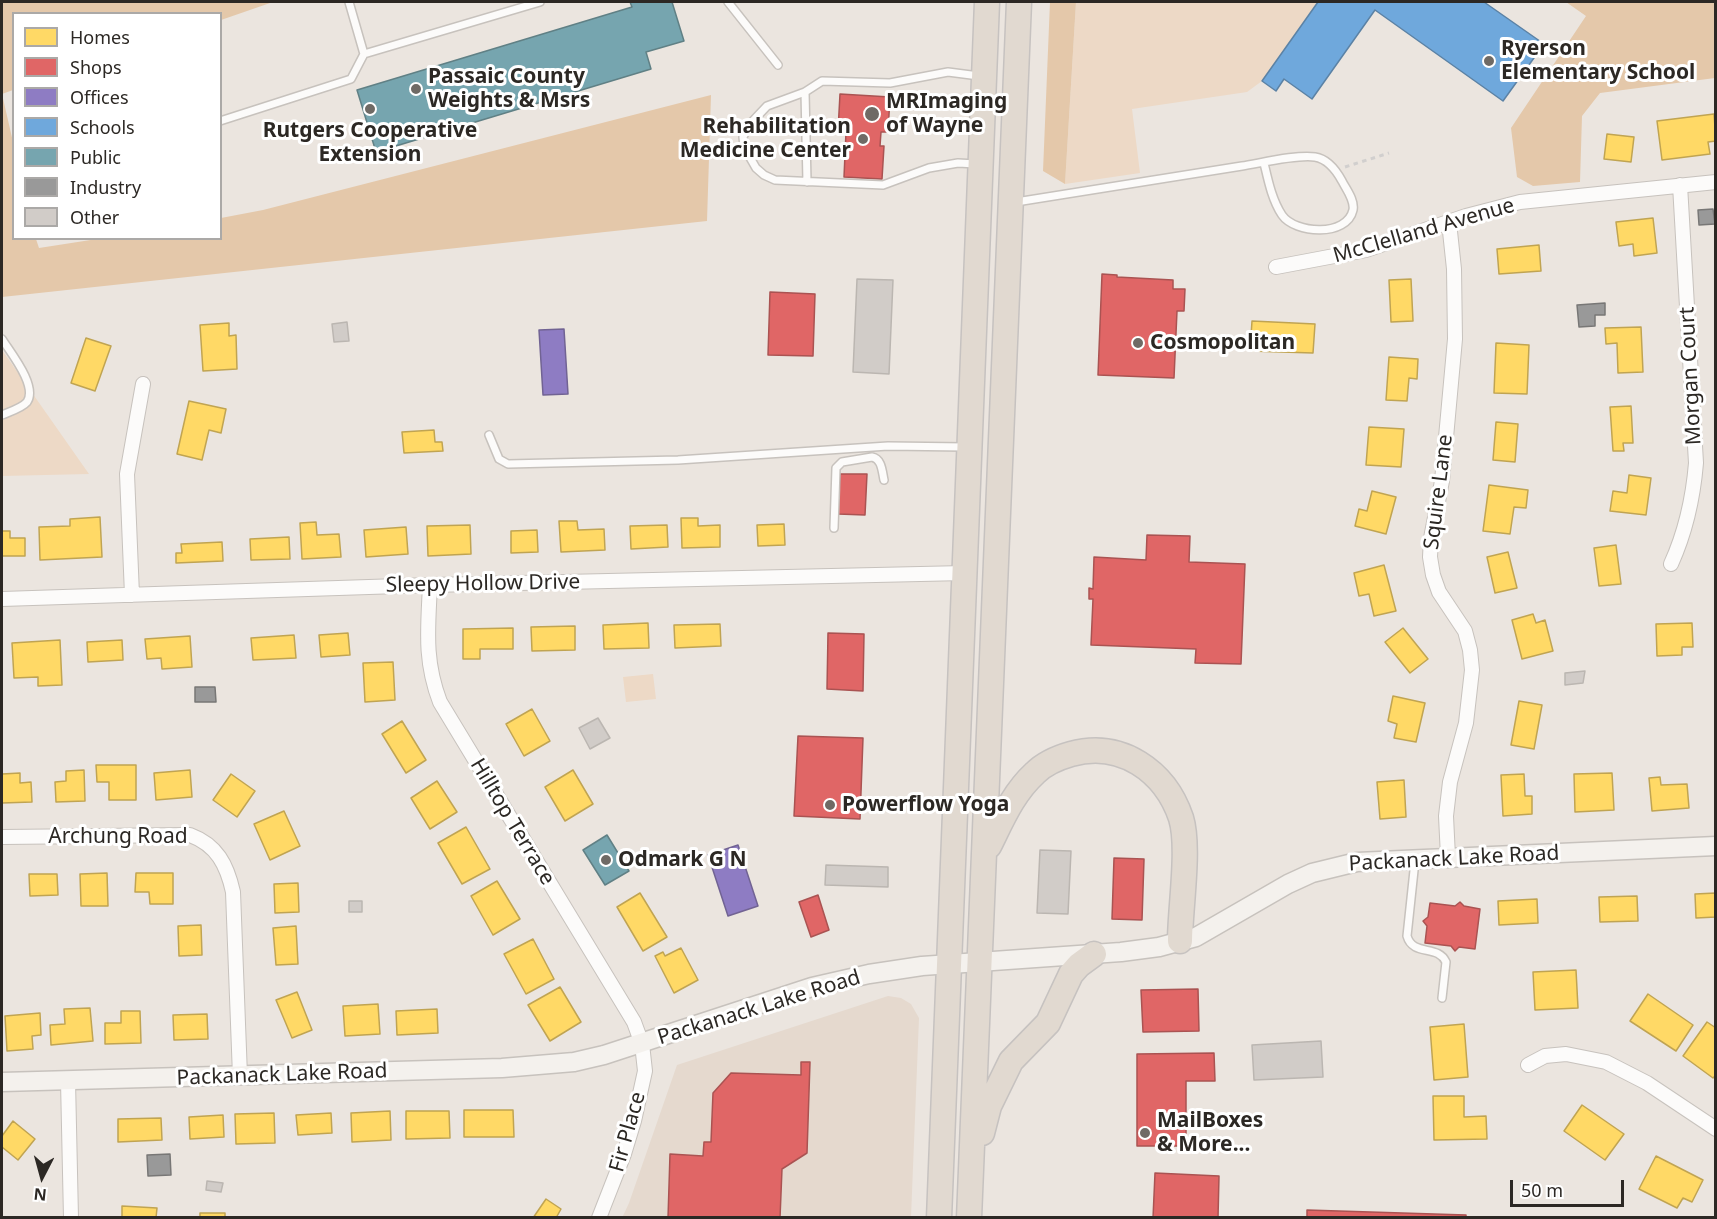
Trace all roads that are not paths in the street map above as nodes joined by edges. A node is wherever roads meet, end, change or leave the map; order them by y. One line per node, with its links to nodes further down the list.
1 (349, 2): 7 (lane)
2 (540, 2): 6 (lane)
3 (729, 2): 8 (lane)
4 (987, 2): 9 (highway)
5 (1019, 2): 17 (highway)
6 (522, 4): 7 (lane)
7 (364, 54): 11 (lane)
8 (778, 65)
9 (984, 76): 10 (lane); 13 (highway)
10 (805, 92): 14 (lane); 14 (lane)
11 (222, 120)
12 (1264, 163): 12 (lane); 17 (lane)
13 (981, 165): 14 (lane); 24 (highway)
14 (807, 182)
15 (1716, 182): 16 (street, McClelland Avenue)
16 (1680, 185): 18 (street, McClelland Avenue); 27 (street, Morgan Court)
17 (1010, 203): 34 (highway)
18 (1449, 222): 19 (street, McClelland Avenue); 35 (street, Squire Lane)
19 (1276, 267)
20 (2, 339): 22 (lane)
21 (143, 384): 30 (street)
22 (2, 415)
23 (489, 435): 24 (lane)
24 (970, 447): 28 (highway)
25 (884, 480): 26 (lane)
26 (834, 528)
27 (1671, 564)
28 (965, 573): 29 (street, Sleepy Hollow Drive); 40 (highway)
29 (430, 585): 30 (street, Sleepy Hollow Drive); 42 (street, Hilltop Terrace)
30 (132, 595): 31 (street, Sleepy Hollow Drive)
31 (2, 599)
32 (2, 837): 44 (street, Archung Road)
33 (1716, 846): 35 (street, Packanack Lake Road)
34 (985, 853): 37 (highway); 39 (highway)
35 (1448, 857): 36 (street, Packanack Lake Road)
36 (1415, 859): 37 (street, Packanack Lake Road); 41 (lane)
37 (1180, 941): 38 (street, Packanack Lake Road)
38 (1094, 954): 39 (street, Packanack Lake Road); 48 (highway)
39 (980, 961): 40 (street, Packanack Lake Road); 48 (highway)
40 (949, 964): 42 (street, Packanack Lake Road); 51 (highway)
41 (1443, 998)
42 (642, 1044): 44 (street, Packanack Lake Road); 50 (street, Fir Place)
43 (1528, 1065): 47 (street)
44 (240, 1076): 45 (street, Packanack Lake Road)
45 (68, 1081): 46 (street, Packanack Lake Road); 49 (street)
46 (2, 1082)
47 (1716, 1129)
48 (971, 1173): 52 (highway)
49 (71, 1218)
50 (599, 1218)
51 (939, 1218)
52 (969, 1218)

